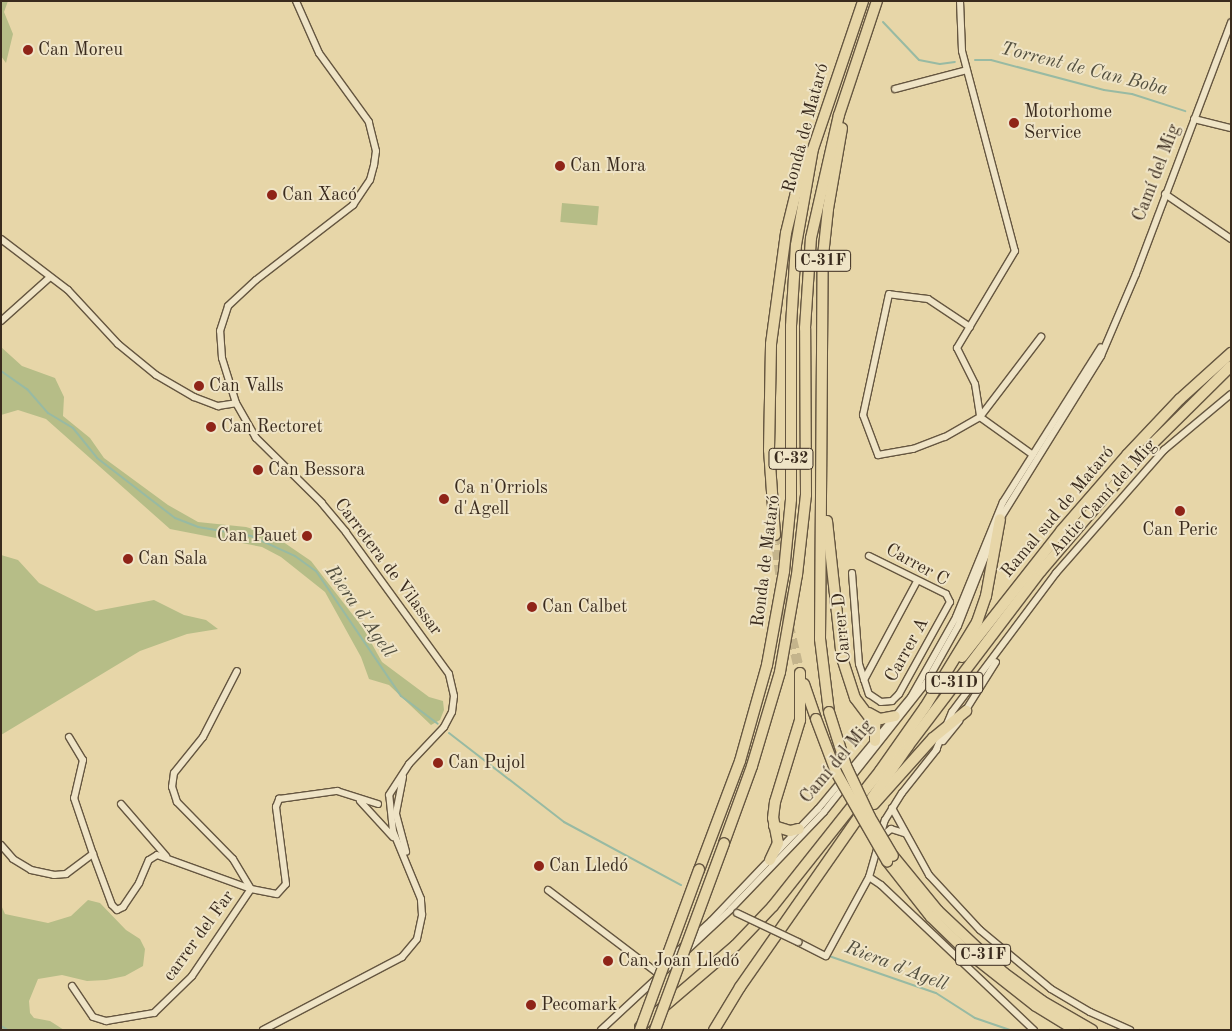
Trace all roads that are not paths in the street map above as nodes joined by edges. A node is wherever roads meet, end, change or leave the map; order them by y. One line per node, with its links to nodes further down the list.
1 (296, 1): 23 (street, Carretera de Vilassar)
2 (863, 1): 11 (highway, Ronda de Mataró / C-32)
3 (877, 1): 8 (highway, Ronda de Mataró / C-32)
4 (960, 1): 6 (street)
5 (1231, 22): 9 (street, Camí del Mig)
6 (967, 70): 7 (street); 17 (street)
7 (895, 89)
8 (839, 114): 27 (highway, C-31F); 84 (highway, Ronda de Mataró / C-32, bridge)
9 (1194, 119): 10 (street); 12 (street, Camí del Mig)
10 (1231, 128)
11 (814, 149): 30 (highway, C-31F); 83 (highway, Ronda de Mataró / C-32, bridge)
12 (1165, 194): 13 (street); 18 (street, Camí del Mig)
13 (1231, 239)
14 (1, 240): 15 (street)
15 (50, 277): 16 (street); 23 (street)
16 (1, 321)
17 (970, 327): 25 (street); 25 (street)
18 (1109, 334): 24 (street, Camí del Mig); 26 (street, Camí del Mig)
19 (1040, 337): 25 (street)
20 (1231, 353): 46 (highway, Ramal sud de Mataró / C-31D)
21 (1231, 366): 63 (highway, C-31D)
22 (1231, 394): 39 (street, Antic Camí del Mig)
23 (236, 403): 54 (street, Carretera de Vilassar)
24 (1070, 408): 26 (street, Camí del Mig); 28 (street, Camí del Mig)
25 (980, 416): 26 (street)
26 (1034, 455): 28 (street, Camí del Mig)
27 (821, 481): 47 (highway); 70 (highway, C-31F, bridge)
28 (1020, 481): 29 (street, Camí del Mig); 37 (street, Camí del Mig)
29 (1000, 519): 34 (street, Camí del Mig); 46 (highway)
30 (775, 535)
31 (869, 556): 33 (street, Carrer C)
32 (852, 573): 41 (street, Carrer D)
33 (917, 580): 35 (street, Carrer C); 42 (street)
34 (971, 594): 37 (street, Camí del Mig); 45 (street, Camí del Mig)
35 (950, 602): 36 (street, Carrer A)
36 (939, 623): 37 (street); 38 (street, Carrer A)
37 (950, 630): 40 (street, Camí del Mig)
38 (932, 636): 40 (street); 44 (street, Carrer A)
39 (1011, 636): 48 (street, Antic Camí del Mig); 50 (street, Antic Camí del Mig)
40 (943, 642): 45 (street, Camí del Mig); 49 (street, Camí del Mig)
41 (860, 668): 42 (street); 44 (street, Carrer D)
42 (869, 670): 44 (street)
43 (237, 671): 73 (street)
44 (864, 680)
45 (919, 692): 76 (street, Camí del Mig)
46 (925, 707): 83 (highway, C-31D)
47 (863, 709): 49 (highway); 52 (highway)
48 (966, 711): 50 (highway); 53 (street, Antic Camí del Mig)
49 (895, 716): 52 (street, Camí del Mig)
50 (945, 728): 53 (street, Antic Camí del Mig); 63 (highway)
51 (69, 737): 68 (street)
52 (875, 741): 62 (street, Camí del Mig)
53 (936, 750): 59 (street, Antic Camí del Mig)
54 (410, 764): 55 (street); 58 (street, Carretera de Vilassar)
55 (401, 782): 58 (street); 66 (street)
56 (357, 798): 58 (street); 60 (street); 73 (street)
57 (121, 804): 69 (street)
58 (384, 805): 60 (street); 60 (street); 66 (street)
59 (892, 808): 64 (street); 65 (street, Antic Camí del Mig)
60 (375, 815): 66 (street)
61 (774, 826): 62 (highway); 70 (highway, C-31F, bridge); 71 (highway)
62 (799, 829): 71 (street, Camí del Mig)
63 (846, 834): 85 (highway, C-31D)
64 (905, 834): 65 (street); 89 (street)
65 (880, 838): 72 (street, Antic Camí del Mig)
66 (401, 843): 80 (street)
67 (1, 845): 68 (street)
68 (93, 854): 69 (street)
69 (166, 856): 73 (street)
70 (890, 859): 87 (highway, C-31F); 88 (highway, C-31F)
71 (770, 860): 75 (street, Camí del Mig)
72 (868, 877): 76 (street, Antic Camí del Mig, bridge); 86 (street)
73 (251, 889): 79 (street, carrer del Far)
74 (548, 890): 78 (street)
75 (740, 891): 76 (street, Camí del Mig); 77 (street, Camí del Mig)
76 (734, 911): 77 (street, Camí del Mig); 82 (street, Camí del Mig)
77 (711, 920): 78 (street, Camí del Mig)
78 (656, 972): 81 (street, Camí del Mig)
79 (72, 986)
80 (263, 1030)
81 (595, 1030)
82 (601, 1030)
83 (638, 1030)
84 (655, 1030)
85 (714, 1030)
86 (1034, 1030)
87 (1075, 1030)
88 (1092, 1030)
89 (1130, 1030)

